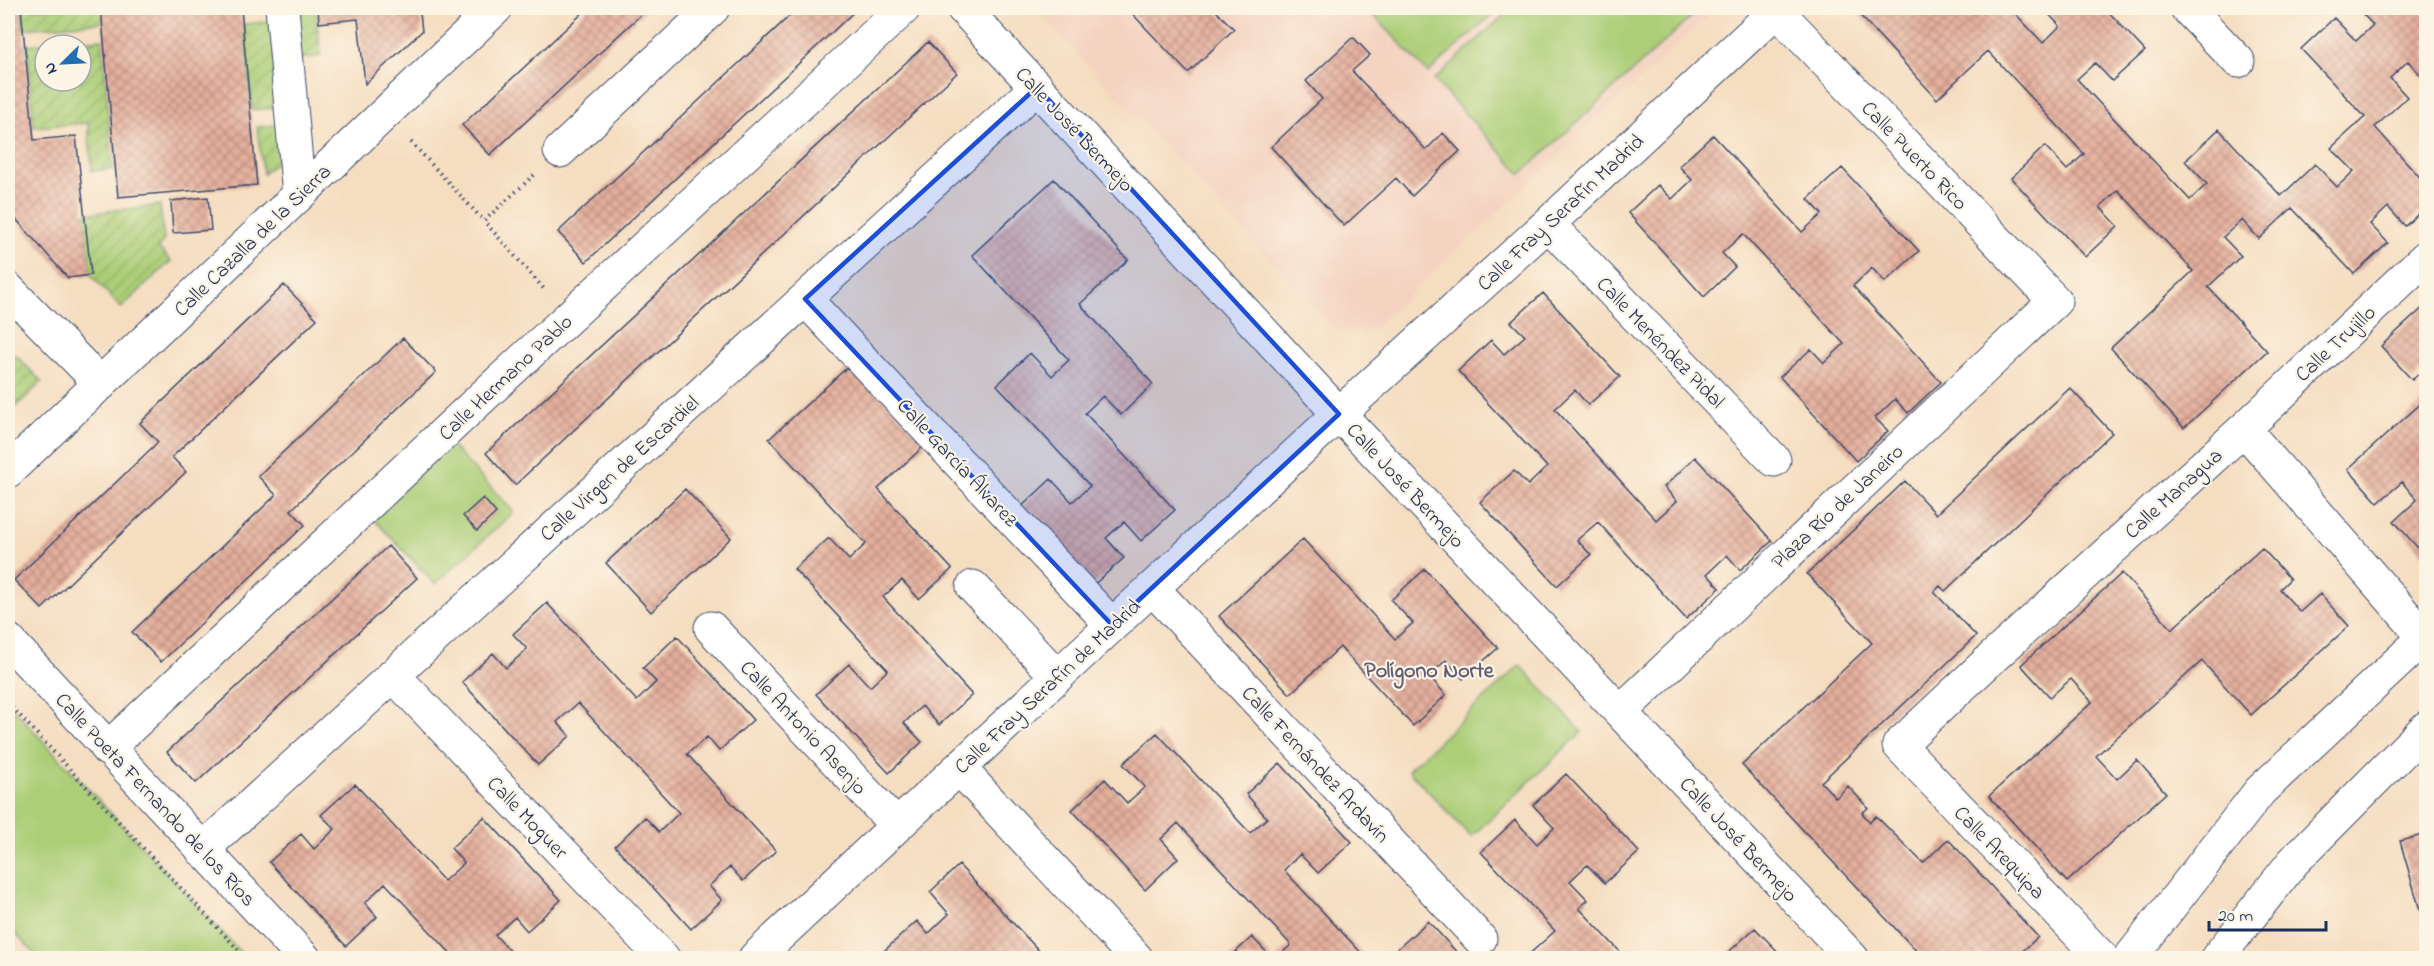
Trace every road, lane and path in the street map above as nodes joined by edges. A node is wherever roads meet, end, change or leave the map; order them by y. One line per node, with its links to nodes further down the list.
1 (282, 8): 12 (street)
2 (496, 8): 12 (street, Calle Cazalla de la Sierra)
3 (713, 8): 11 (street)
4 (904, 8): 19 (street, Calle Hermano Pablo)
5 (963, 8): 9 (street, Calle José Bermejo)
6 (2187, 8): 8 (street)
7 (1777, 9): 14 (street, Calle Fray Serafín Madrid); 18 (street, Calle Puerto Rico)
8 (2238, 61)
9 (1037, 87): 17 (street, Calle Virgen de Escardiel); 21 (street, Calle José Bermejo)
10 (411, 142): 13 (path)
11 (560, 151): 13 (path)
12 (299, 195): 20 (street, Calle Cazalla de la Sierra)
13 (484, 221): 19 (path)
14 (1548, 224): 21 (street, Calle Fray Serafín Madrid); 23 (street, Calle Menéndez Pidal)
15 (2427, 257): 22 (street, Calle Trujillo)
16 (8, 290): 20 (street)
17 (805, 299): 27 (street, Calle García Álvarez); 31 (street, Calle Virgen de Escardiel)
18 (2055, 301): 34 (street, Plaza Río de Janeiro)
19 (570, 317): 37 (street, Calle Hermano Pablo)
20 (101, 384): 24 (street, Calle Cazalla de la Sierra)
21 (1339, 414): 26 (street, Calle Fray Serafín de Madrid); 34 (street, Calle José Bermejo)
22 (2244, 429): 29 (street); 36 (street, Calle Managua)
23 (1774, 460)
24 (8, 471)
25 (974, 587): 32 (street)
26 (1152, 588): 27 (street, Calle Fray Serafín de Madrid); 41 (street, Calle Fernández Ardavín)
27 (1112, 625): 32 (street, Calle Fray Serafín de Madrid)
28 (711, 628): 39 (street, Calle Antonio Asenjo)
29 (2426, 637): 49 (street)
30 (8, 640): 37 (street, Calle Poeta Fernando de los Ríos)
31 (393, 675): 40 (street, Calle Virgen de Escardiel); 44 (street, Calle Moguer)
32 (1057, 676): 38 (street, Calle Fray Serafín de Madrid)
33 (8, 703): 42 (path)
34 (1620, 712): 47 (street, Calle José Bermejo)
35 (2427, 728): 50 (street)
36 (1899, 745): 48 (street, Calle Arequipa)
37 (107, 749): 40 (street, Calle Poeta Fernando de los Ríos)
38 (959, 768): 39 (street, Calle Fray Serafín de Madrid); 46 (street)
39 (897, 826): 45 (street, Calle Fray Serafín de Madrid)
40 (202, 850): 43 (street, Calle Poeta Fernando de los Ríos)
41 (1480, 939)
42 (246, 958)
43 (304, 958)
44 (663, 958)
45 (754, 958)
46 (1136, 958)
47 (1852, 958)
48 (2102, 958)
49 (2130, 958)
50 (2217, 958)

